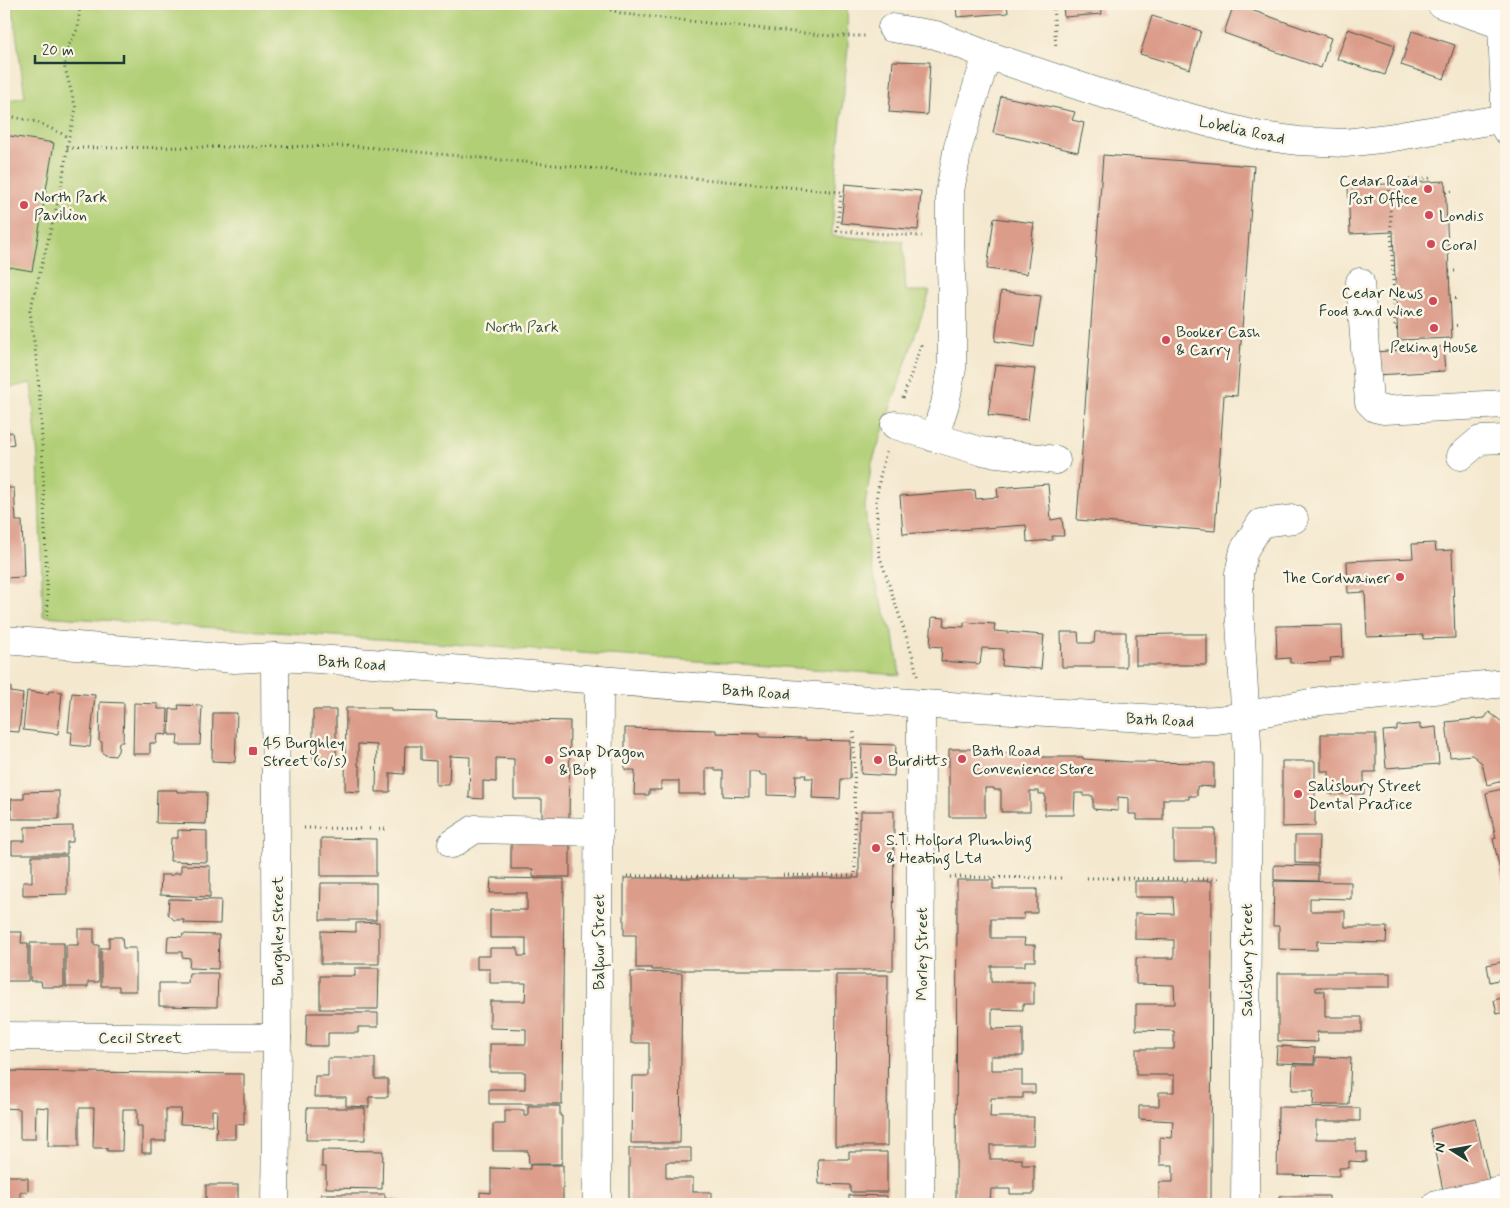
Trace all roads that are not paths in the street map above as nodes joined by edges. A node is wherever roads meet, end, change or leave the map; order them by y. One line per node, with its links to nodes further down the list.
1 (1441, 4): 2 (street)
2 (1502, 14): 5 (street)
3 (892, 28): 4 (street, Lobelia Road)
4 (987, 55): 5 (street, Lobelia Road); 10 (street)
5 (1506, 118): 6 (street)
6 (1506, 130)
7 (1360, 282): 8 (street)
8 (1506, 404)
9 (895, 425): 10 (street)
10 (934, 438): 13 (street)
11 (1506, 439): 12 (street)
12 (1461, 456)
13 (1056, 460)
14 (1294, 519): 20 (street, Salisbury Street)
15 (4, 640): 16 (street, Bath Road)
16 (275, 658): 17 (street, Bath Road); 24 (street, Burghley Street)
17 (599, 680): 19 (street, Bath Road); 21 (street, Balfour Street)
18 (1506, 683): 20 (street, Bath Road)
19 (920, 704): 20 (street, Bath Road); 28 (street, Morley Street)
20 (1245, 716): 29 (street, Salisbury Street)
21 (599, 832): 22 (street); 27 (street, Balfour Street)
22 (452, 844)
23 (4, 1036): 24 (street, Cecil Street)
24 (277, 1038): 26 (street, Burghley Street)
25 (1506, 1190): 30 (street)
26 (275, 1204)
27 (597, 1204)
28 (920, 1204)
29 (1245, 1204)
30 (1438, 1204)

